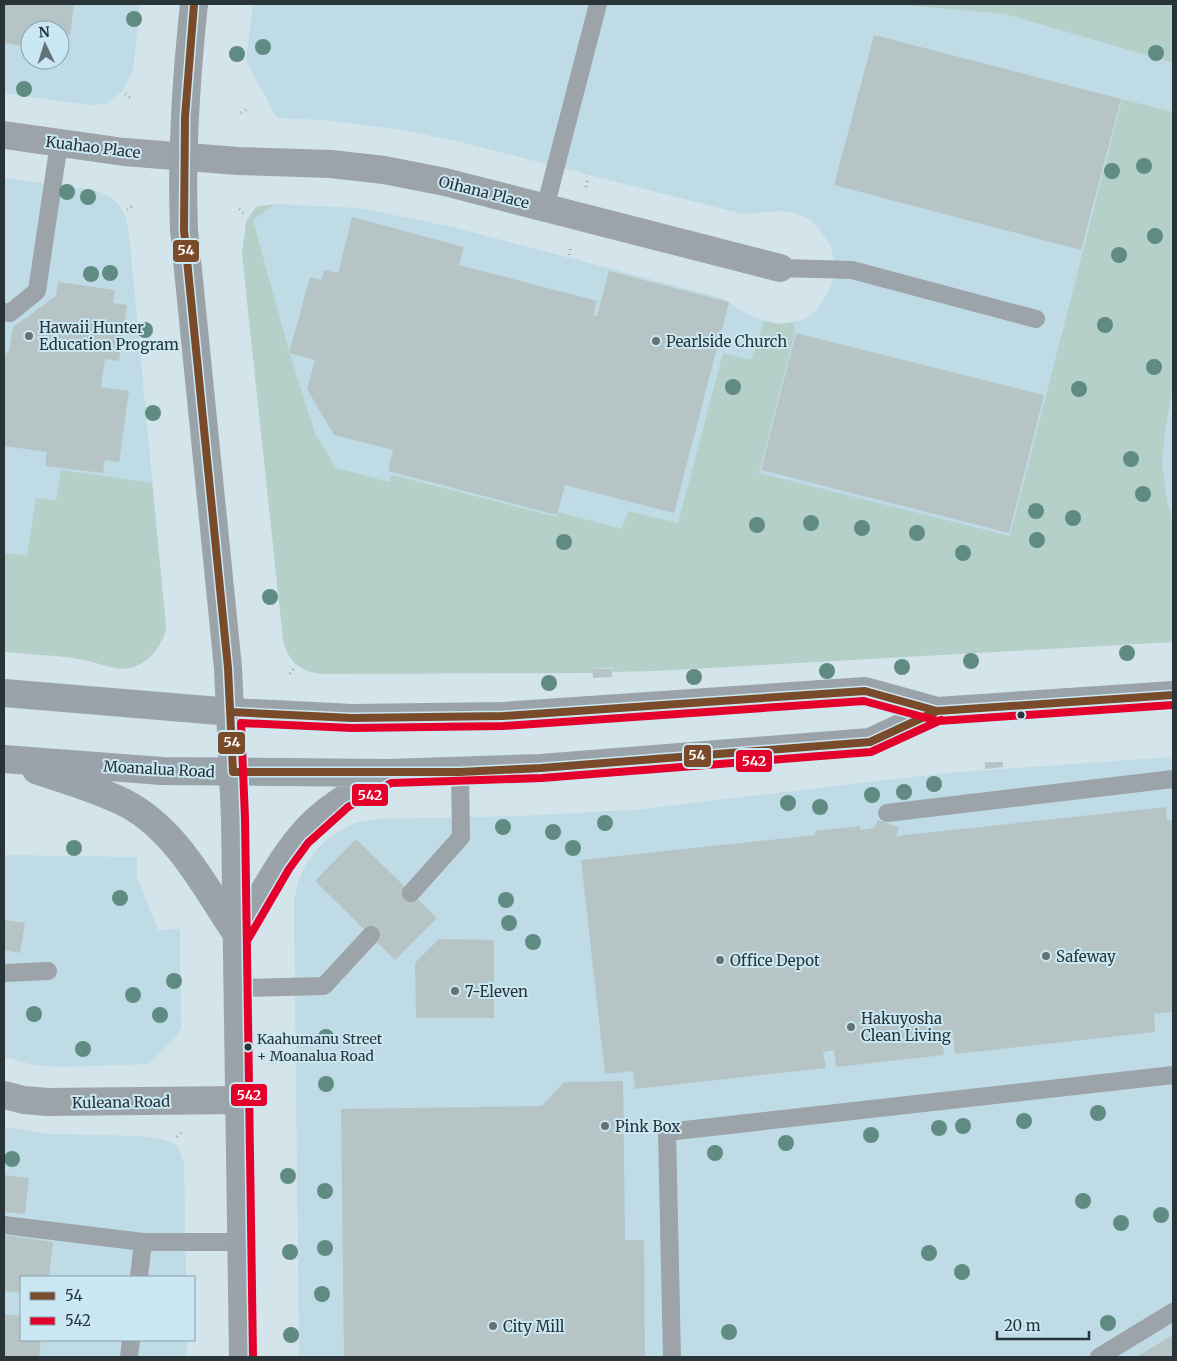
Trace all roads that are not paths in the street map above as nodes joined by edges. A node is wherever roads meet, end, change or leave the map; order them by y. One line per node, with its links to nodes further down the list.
1 (194, 4): 5 (main road)
2 (598, 4): 6 (lane)
3 (4, 135): 4 (street, Kuahao Place)
4 (59, 143): 5 (street, Kuahao Place); 8 (lane)
5 (182, 156): 6 (street, Oihana Place); 13 (main road)
6 (545, 208): 7 (street, Oihana Place)
7 (780, 268): 9 (lane)
8 (4, 312)
9 (1036, 319)
10 (4, 693): 13 (main road, Moanalua Road)
11 (1173, 695): 12 (main road, Moanalua Road)
12 (938, 711): 13 (main road, Moanalua Road); 16 (main road, Moanalua Road)
13 (230, 712): 15 (main road)
14 (5, 759): 15 (main road, Moanalua Road); 22 (main road)
15 (233, 772): 17 (main road, Moanalua Road); 22 (main road)
16 (460, 772): 17 (main road, Moanalua Road); 20 (lane)
17 (388, 773): 22 (main road)
18 (1173, 779): 19 (lane)
19 (886, 814)
20 (411, 893)
21 (370, 935): 25 (lane)
22 (238, 936): 25 (main road)
23 (48, 971): 24 (lane)
24 (4, 972)
25 (238, 988): 28 (main road)
26 (1173, 1075): 37 (lane)
27 (4, 1095): 28 (street, Kuleana Road)
28 (240, 1100): 31 (main road)
29 (4, 1226): 30 (lane)
30 (143, 1242): 31 (lane); 32 (lane)
31 (242, 1242): 36 (main road)
32 (139, 1276)
33 (1173, 1312): 38 (lane)
34 (131, 1341): 35 (lane)
35 (129, 1357)
36 (243, 1357)
37 (672, 1357)
38 (1099, 1357)

